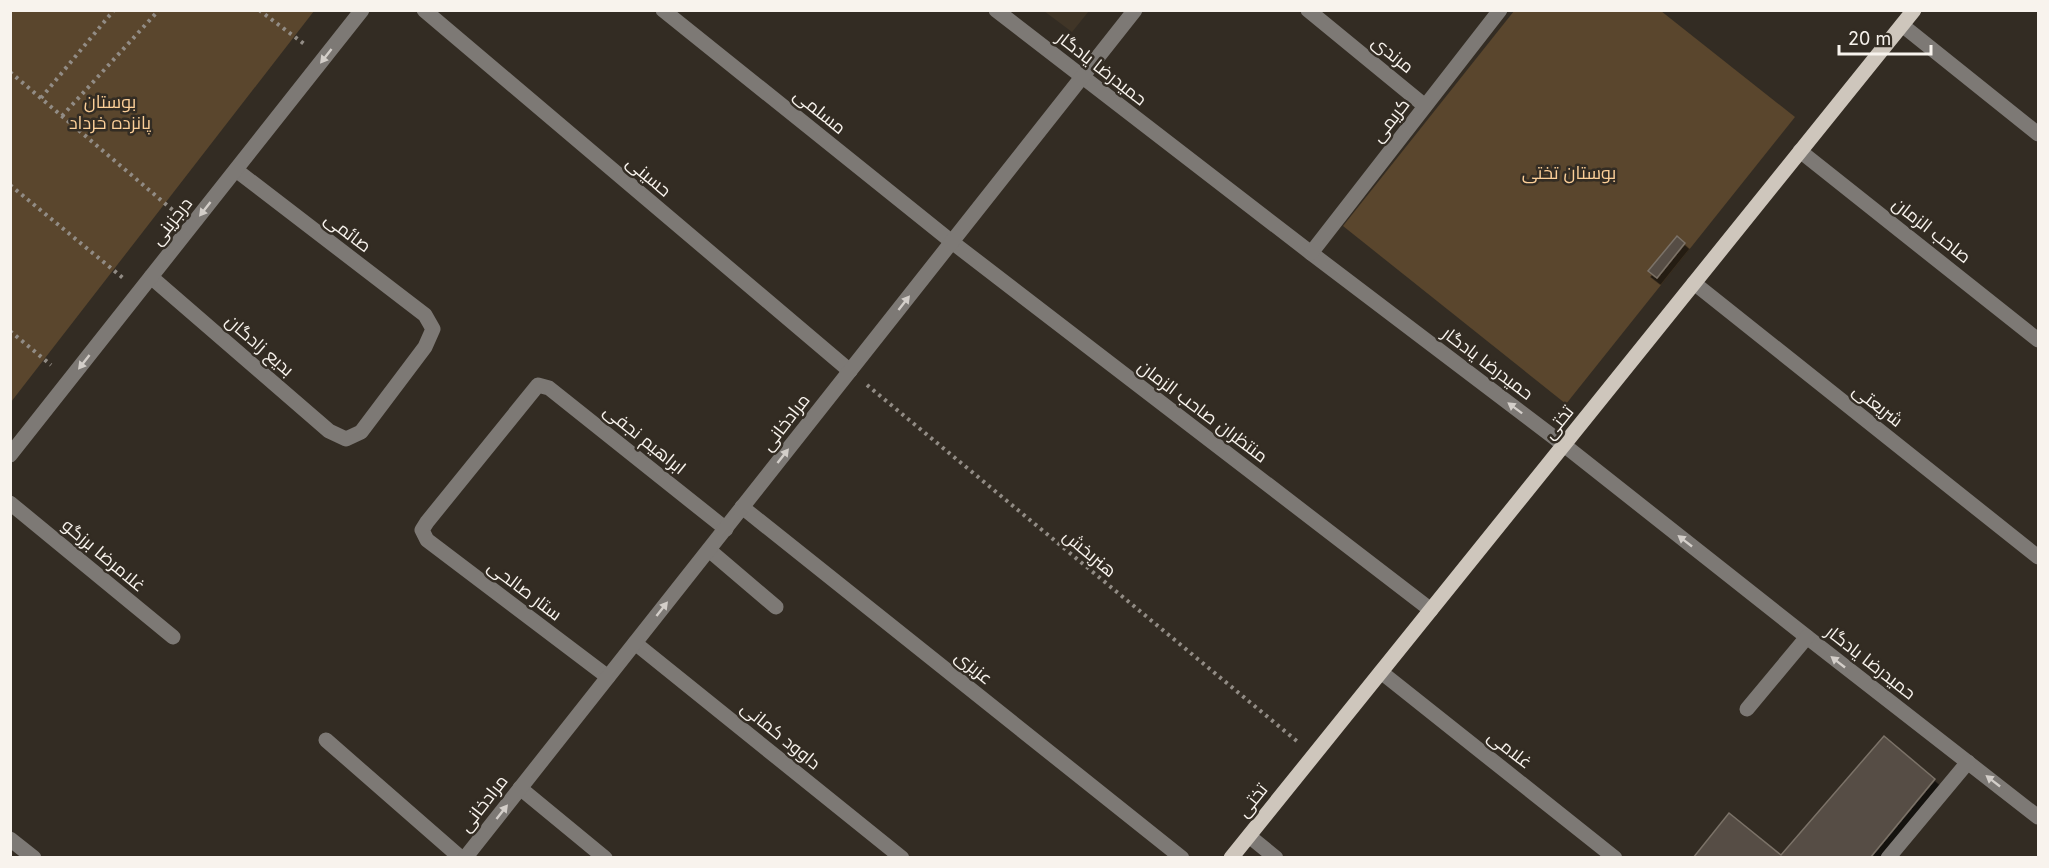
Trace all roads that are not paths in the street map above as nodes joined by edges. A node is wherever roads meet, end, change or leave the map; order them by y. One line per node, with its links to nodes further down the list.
1 (362, 10): 14 (street, درجزینی, one-way to 14)
2 (424, 10): 20 (street, حسینی)
3 (663, 10): 15 (street, مسلمی)
4 (996, 10): 10 (street, حمیدرضا یادگار)
5 (1135, 10): 10 (street, مرادخانی)
6 (1308, 10): 11 (street, مرندی)
7 (1500, 10): 11 (street, کریمی)
8 (1914, 10): 9 (main road, تختی)
9 (1902, 25): 12 (street); 13 (main road, تختی)
10 (1082, 78): 15 (street, مرادخانی); 16 (street, حمیدرضا یادگار)
11 (1425, 106): 16 (street, کریمی)
12 (2038, 134)
13 (1800, 151): 18 (main road, تختی); 19 (street, صاحب الزمان)
14 (236, 170): 17 (street, درجزینی, one-way to 17); 21 (street, صائمی)
15 (952, 242): 20 (street, مرادخانی, one-way to 15); 31 (street, منتظران صاحب الزمان)
16 (1311, 253): 22 (street, حمیدرضا یادگار, one-way to 16)
17 (151, 277): 21 (street, بدیع زادگان); 23 (street, درجزینی, one-way to 23)
18 (1694, 283): 22 (main road, تختی); 29 (street, شریعتی)
19 (2038, 340)
20 (850, 371): 25 (street, مرادخانی, one-way to 20)
21 (346, 439)
22 (1564, 445): 31 (main road, تختی); 33 (street, حمیدرضا یادگار, one-way to 22)
23 (10, 455)
24 (10, 503): 32 (street, غلامرضا برزگو)
25 (742, 507): 26 (street, مرادخانی); 48 (street, عزیزی)
26 (726, 529): 27 (street, ابراهیم نجفی); 28 (street, مرادخانی)
27 (422, 530): 36 (street, ستار صالحی)
28 (709, 550): 30 (street); 34 (street, مرادخانی, one-way to 28)
29 (2038, 557)
30 (776, 607)
31 (1431, 610): 35 (main road, تختی)
32 (173, 637)
33 (1807, 637): 37 (street); 39 (street, حمیدرضا یادگار, one-way to 33)
34 (635, 643): 36 (street, مرادخانی); 47 (street, داوود کمانی)
35 (1381, 672): 42 (main road, تختی); 51 (street, غلامی)
36 (608, 677): 40 (street, مرادخانی)
37 (1748, 709)
38 (326, 740): 45 (street)
39 (1968, 762): 41 (street, حمیدرضا یادگار, one-way to 39); 52 (street)
40 (520, 788): 45 (street, مرادخانی, one-way to 40); 46 (street)
41 (2038, 817)
42 (1249, 836): 49 (main road, تختی); 50 (street)
43 (10, 839): 44 (street)
44 (34, 858)
45 (463, 858)
46 (605, 858)
47 (902, 858)
48 (1182, 858)
49 (1231, 858)
50 (1276, 858)
51 (1615, 858)
52 (1888, 858)

